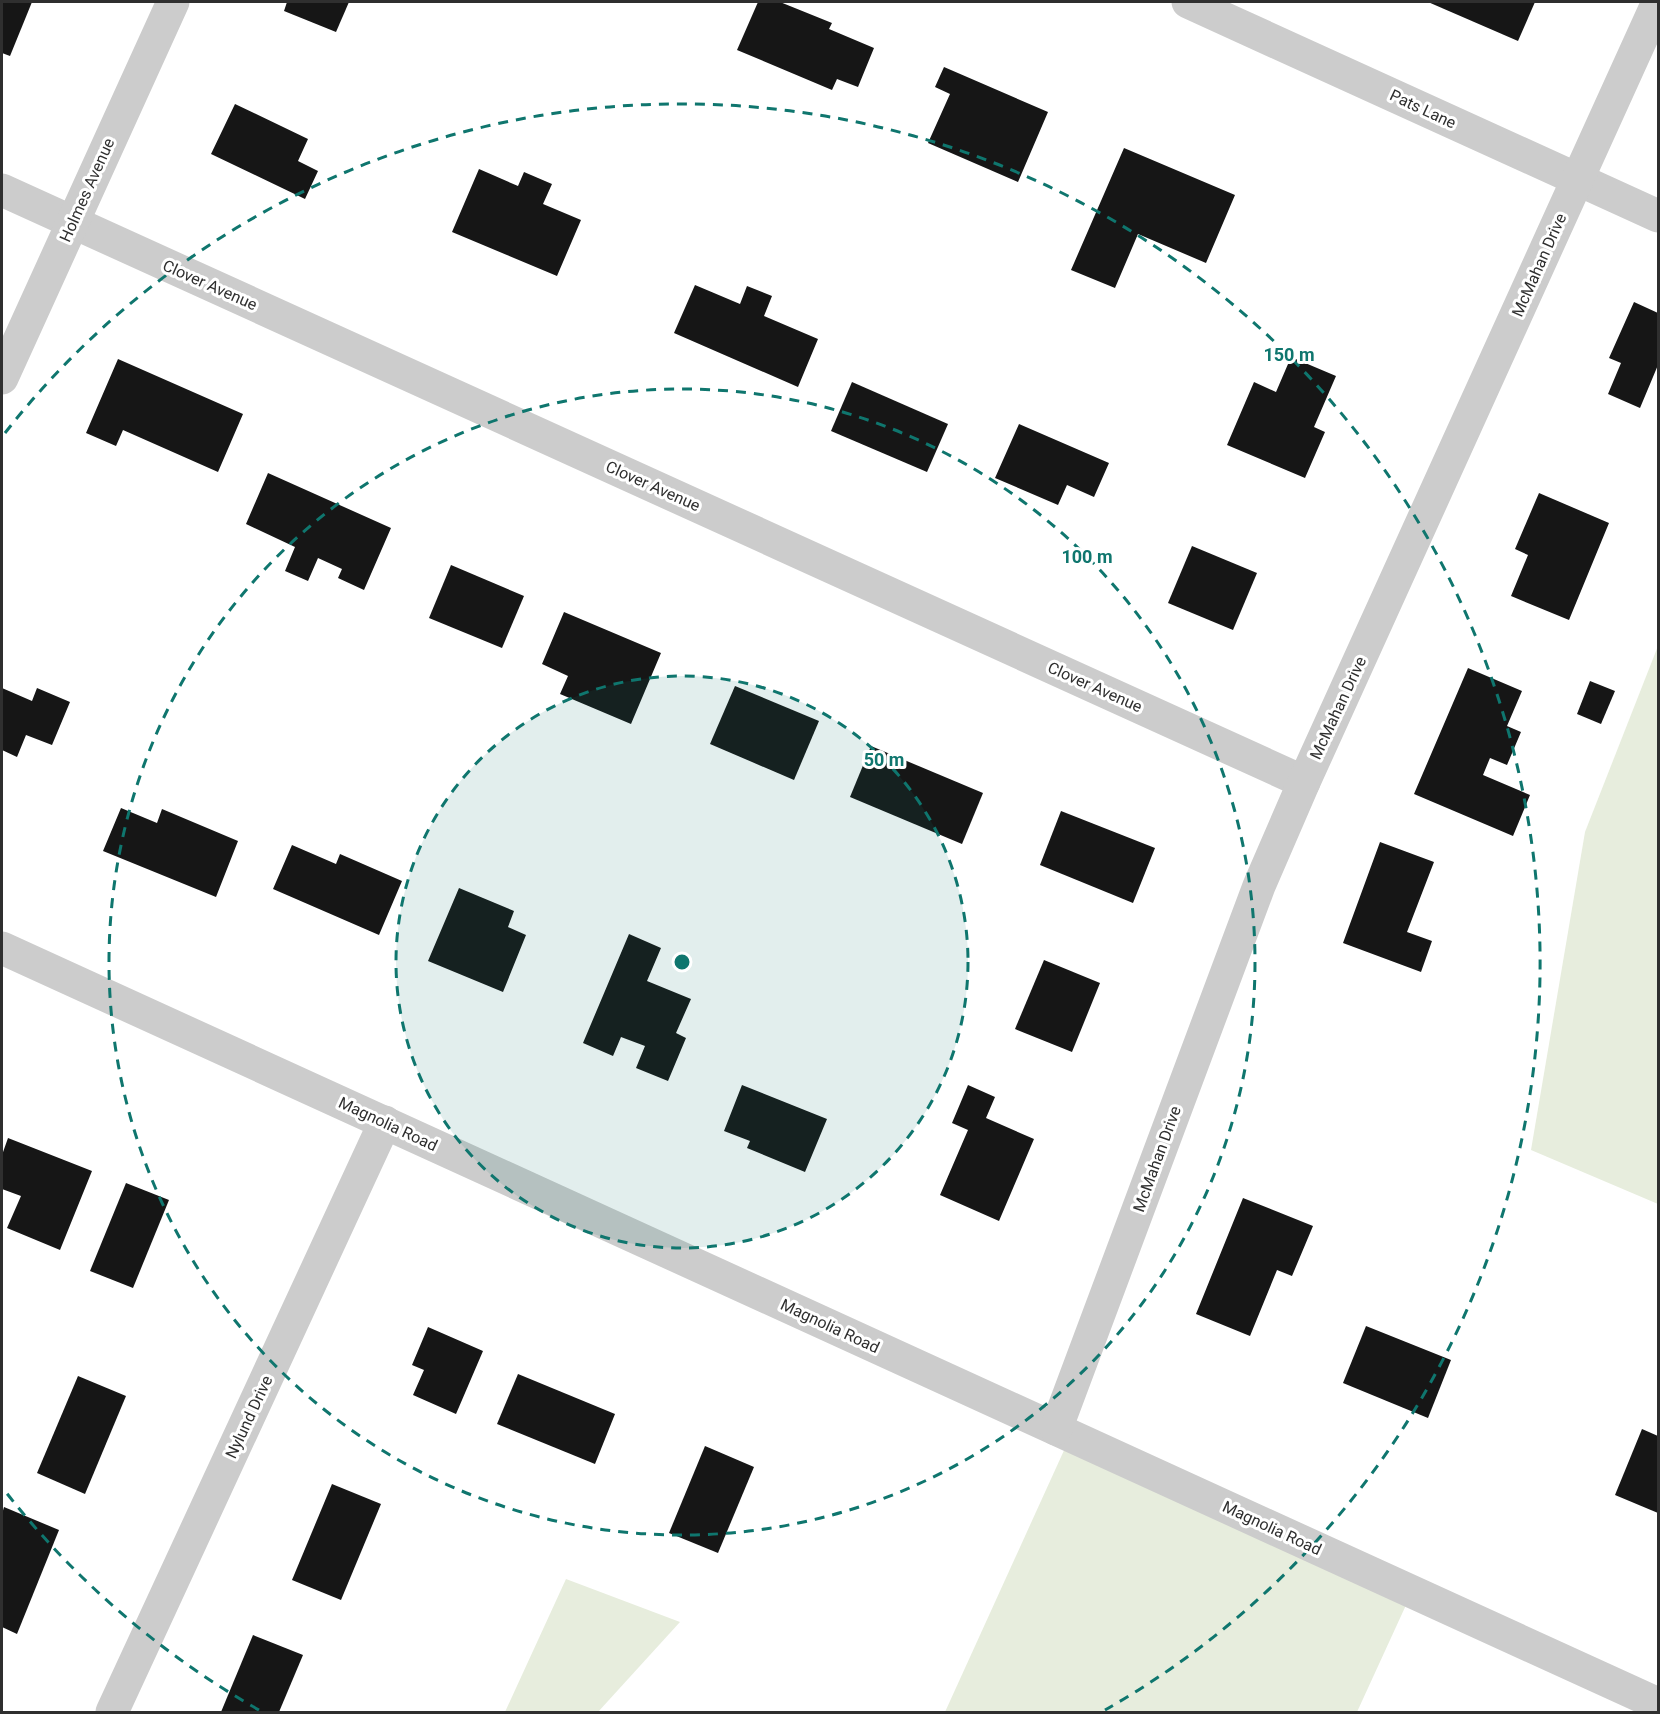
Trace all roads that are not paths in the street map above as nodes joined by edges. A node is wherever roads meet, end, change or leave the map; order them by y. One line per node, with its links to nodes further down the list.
1 (173, 2): 7 (street, Holmes Avenue)
2 (1188, 2): 4 (street, Pats Lane)
3 (1659, 2): 4 (street, McMahan Drive)
4 (1577, 179): 6 (street, Pats Lane); 9 (street, McMahan Drive)
5 (2, 190): 7 (street, Clover Avenue)
6 (1659, 216)
7 (72, 222): 8 (street, Holmes Avenue); 9 (street, Clover Avenue)
8 (2, 378)
9 (1304, 782): 12 (street, McMahan Drive)
10 (2, 948): 11 (street, Magnolia Road)
11 (385, 1122): 12 (street, Magnolia Road); 14 (street, Nylund Drive)
12 (1056, 1429): 13 (street, Magnolia Road)
13 (1659, 1704)
14 (112, 1713)

